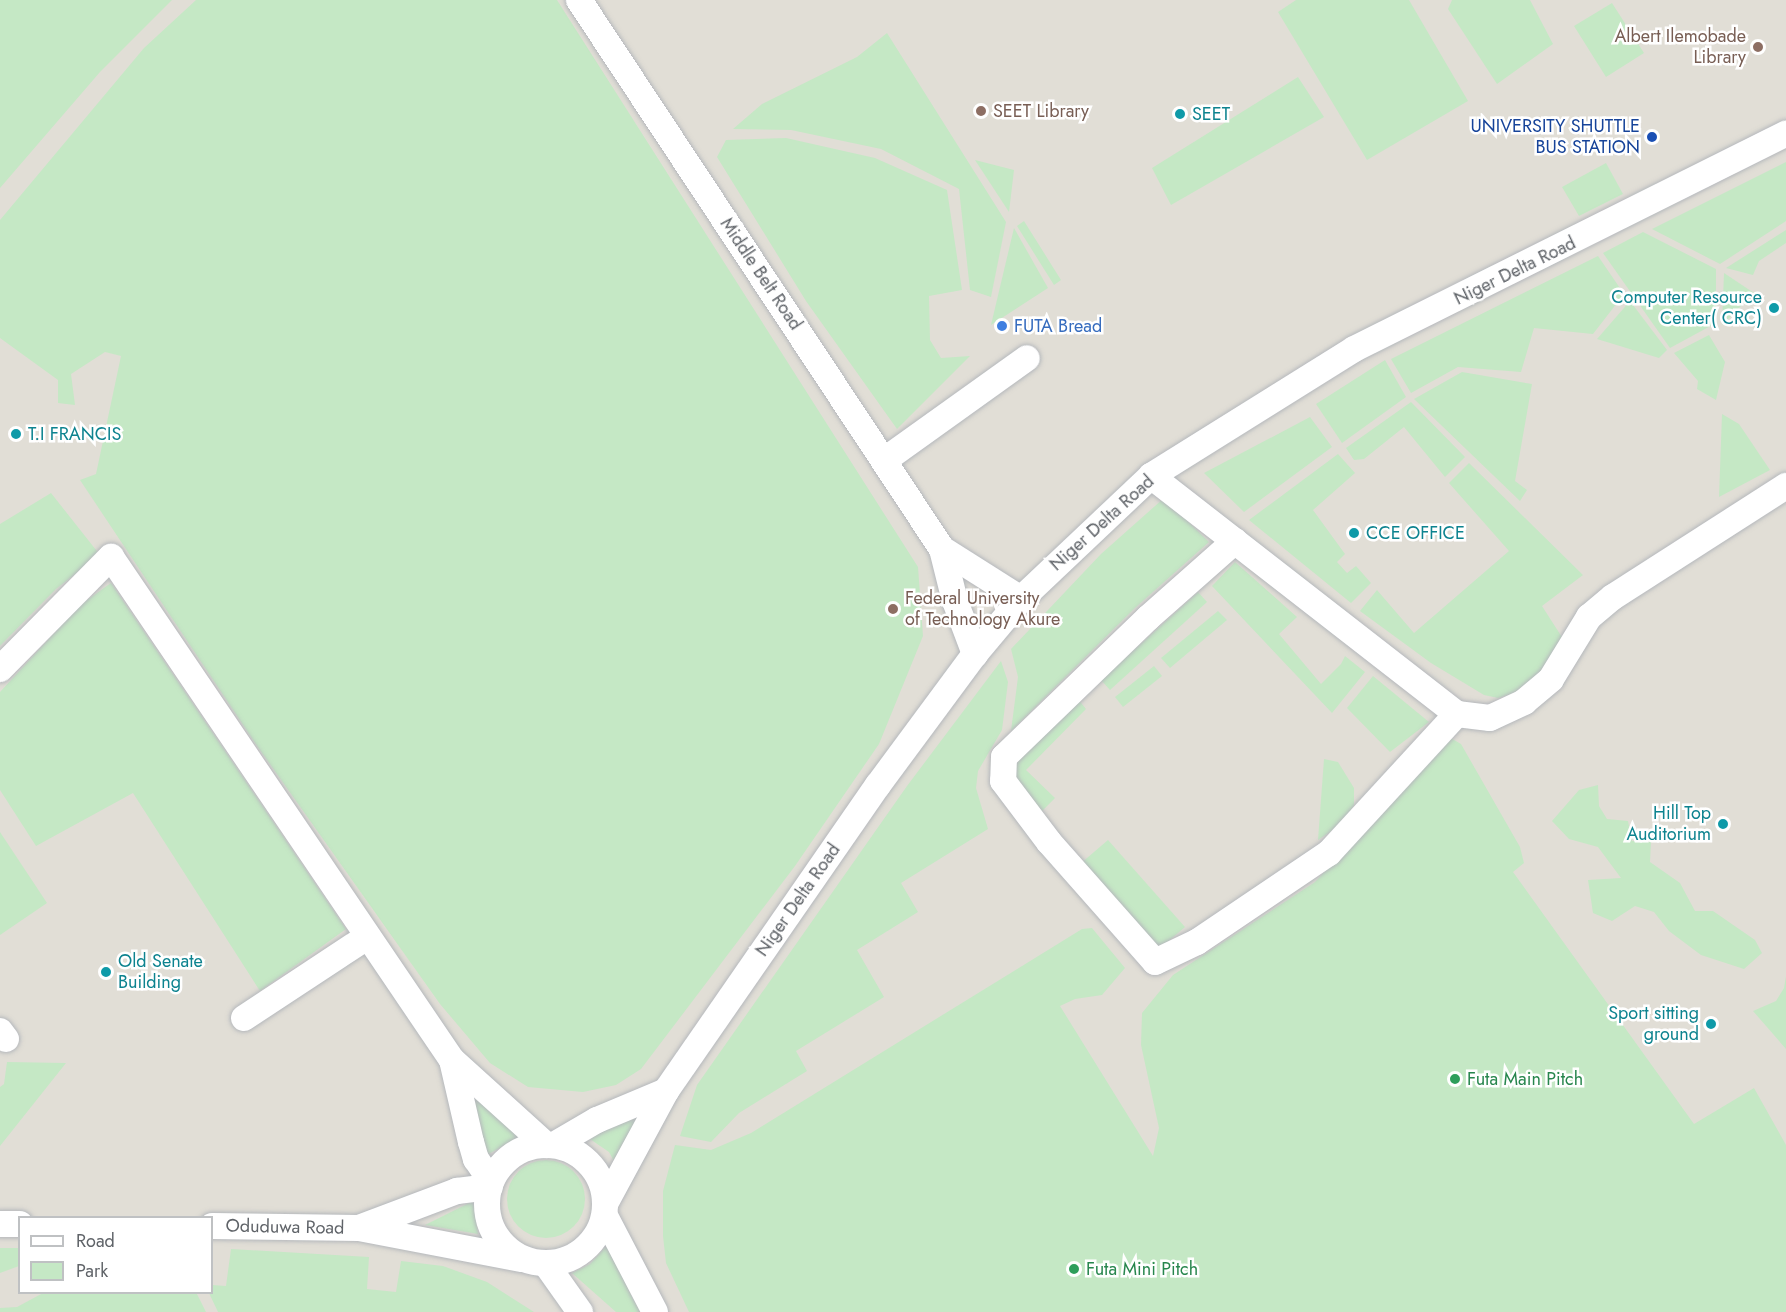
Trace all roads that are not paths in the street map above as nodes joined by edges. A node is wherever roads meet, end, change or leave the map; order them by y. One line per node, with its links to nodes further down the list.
1 (579, 0): 4 (street, Middle Belt Road)
2 (1786, 134): 5 (street, Niger Delta Road)
3 (1027, 358): 4 (street)
4 (886, 459): 8 (street, Middle Belt Road)
5 (1151, 476): 7 (street); 9 (street, Niger Delta Road)
6 (1786, 486): 12 (street)
7 (1235, 541): 12 (street); 12 (street)
8 (942, 549): 9 (street, Middle Belt Road); 10 (street, Middle Belt Road)
9 (1021, 599): 10 (street, Niger Delta Road)
10 (975, 654): 16 (street, Niger Delta Road)
11 (0, 669): 13 (street)
12 (1457, 714)
13 (367, 937): 14 (street); 15 (street)
14 (244, 1018)
15 (452, 1060): 17 (street); 18 (street)
16 (666, 1091): 17 (street); 19 (street, Niger Delta Road)
17 (550, 1145): 18 (street); 19 (street)
18 (490, 1184): 23 (street); 24 (street)
19 (605, 1209): 24 (street); 26 (street)
20 (0, 1224): 21 (street)
21 (18, 1224)
22 (213, 1226): 23 (street, Oduduwa Road)
23 (358, 1228): 24 (street)
24 (535, 1262): 25 (street)
25 (580, 1312)
26 (655, 1312)

